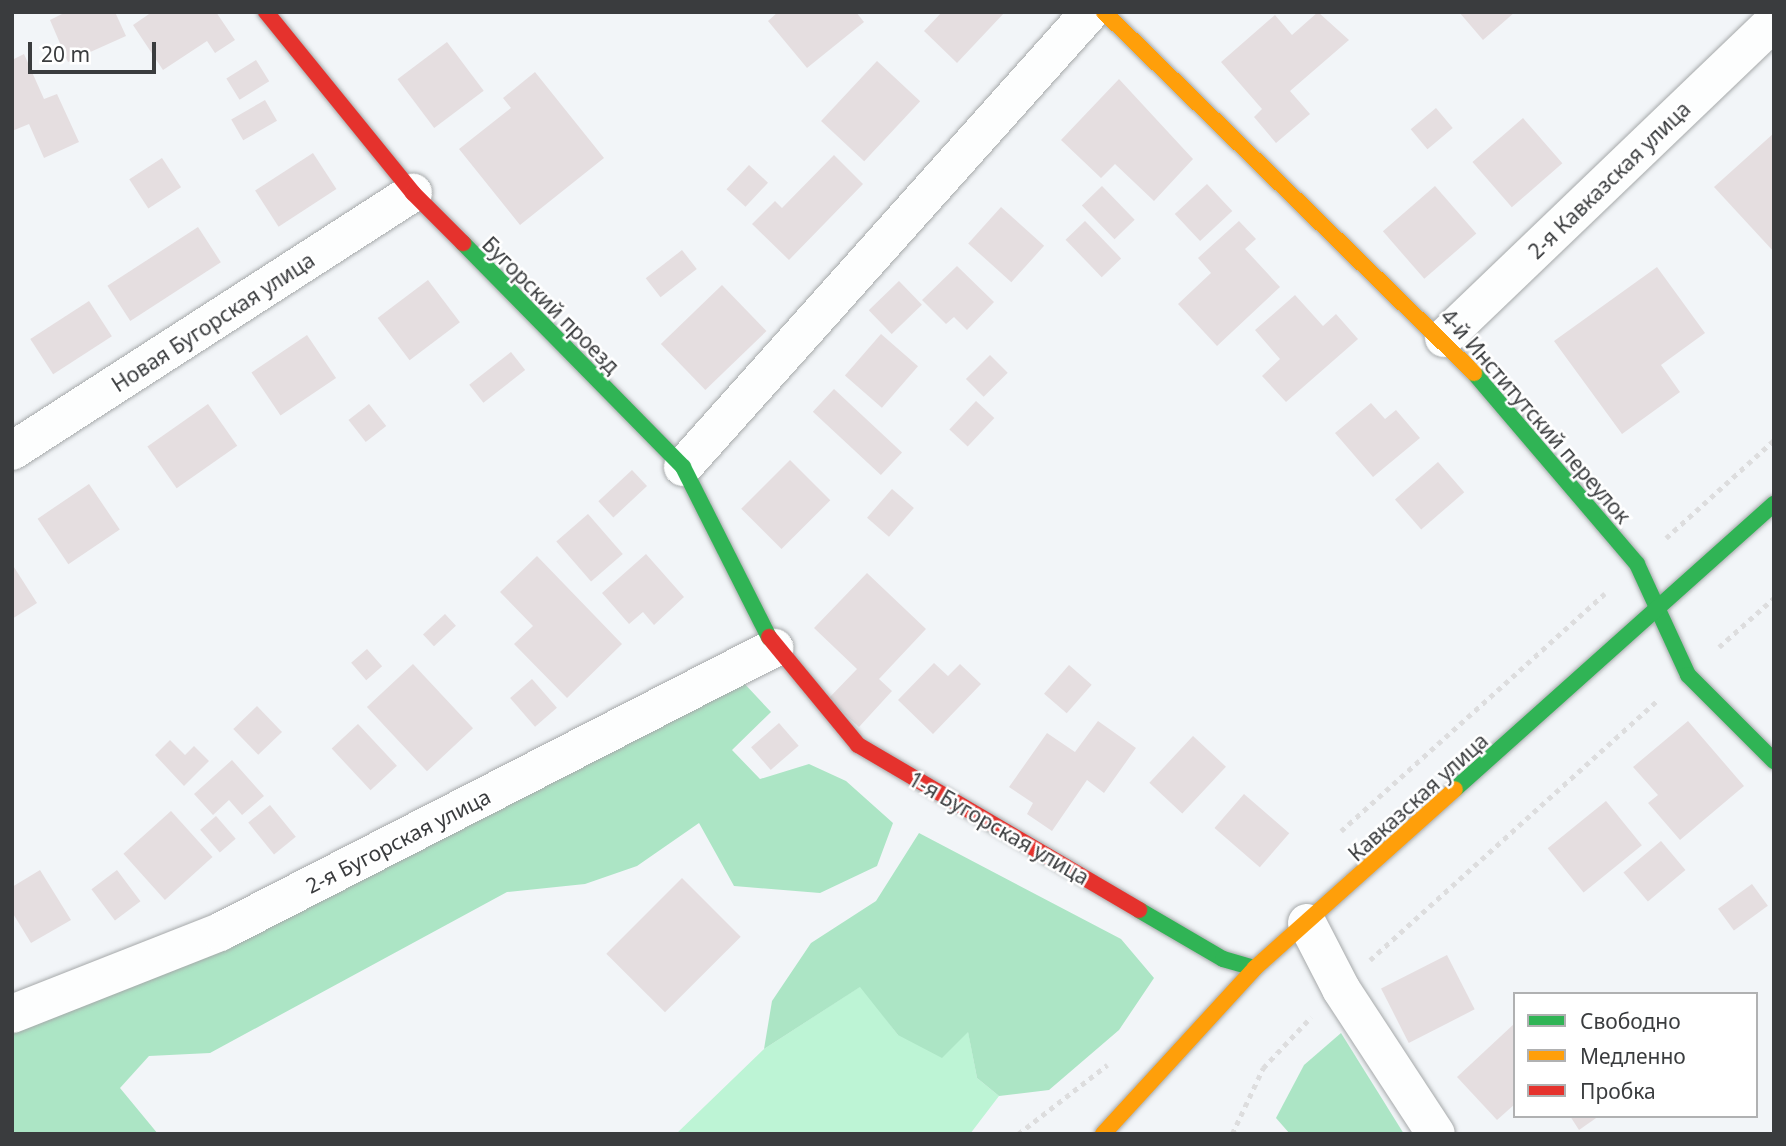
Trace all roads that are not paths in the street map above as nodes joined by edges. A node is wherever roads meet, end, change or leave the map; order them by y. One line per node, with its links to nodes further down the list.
1 (266, 12): 5 (street, Бугорский проезд)
2 (1090, 12): 8 (street)
3 (1104, 12): 6 (street, 4-й Институтский переулок)
4 (1774, 22): 6 (street, 2-я Кавказская улица)
5 (413, 193): 7 (street, Новая Бугорская улица); 8 (street, Бугорский проезд)
6 (1444, 338): 10 (street, 4-й Институтский переулок)
7 (12, 451)
8 (683, 467): 11 (street, Бугорский проезд)
9 (1774, 504): 10 (street, Кавказская улица)
10 (1657, 611): 12 (street, 4-й Институтский переулок); 13 (street, Кавказская улица)
11 (774, 648): 14 (street, 1-я Бугорская улица); 15 (street, 2-я Бугорская улица)
12 (1774, 761)
13 (1307, 923): 14 (street, Кавказская улица); 17 (street)
14 (1255, 968): 16 (street, Кавказская улица)
15 (12, 1014)
16 (1103, 1134)
17 (1436, 1134)

